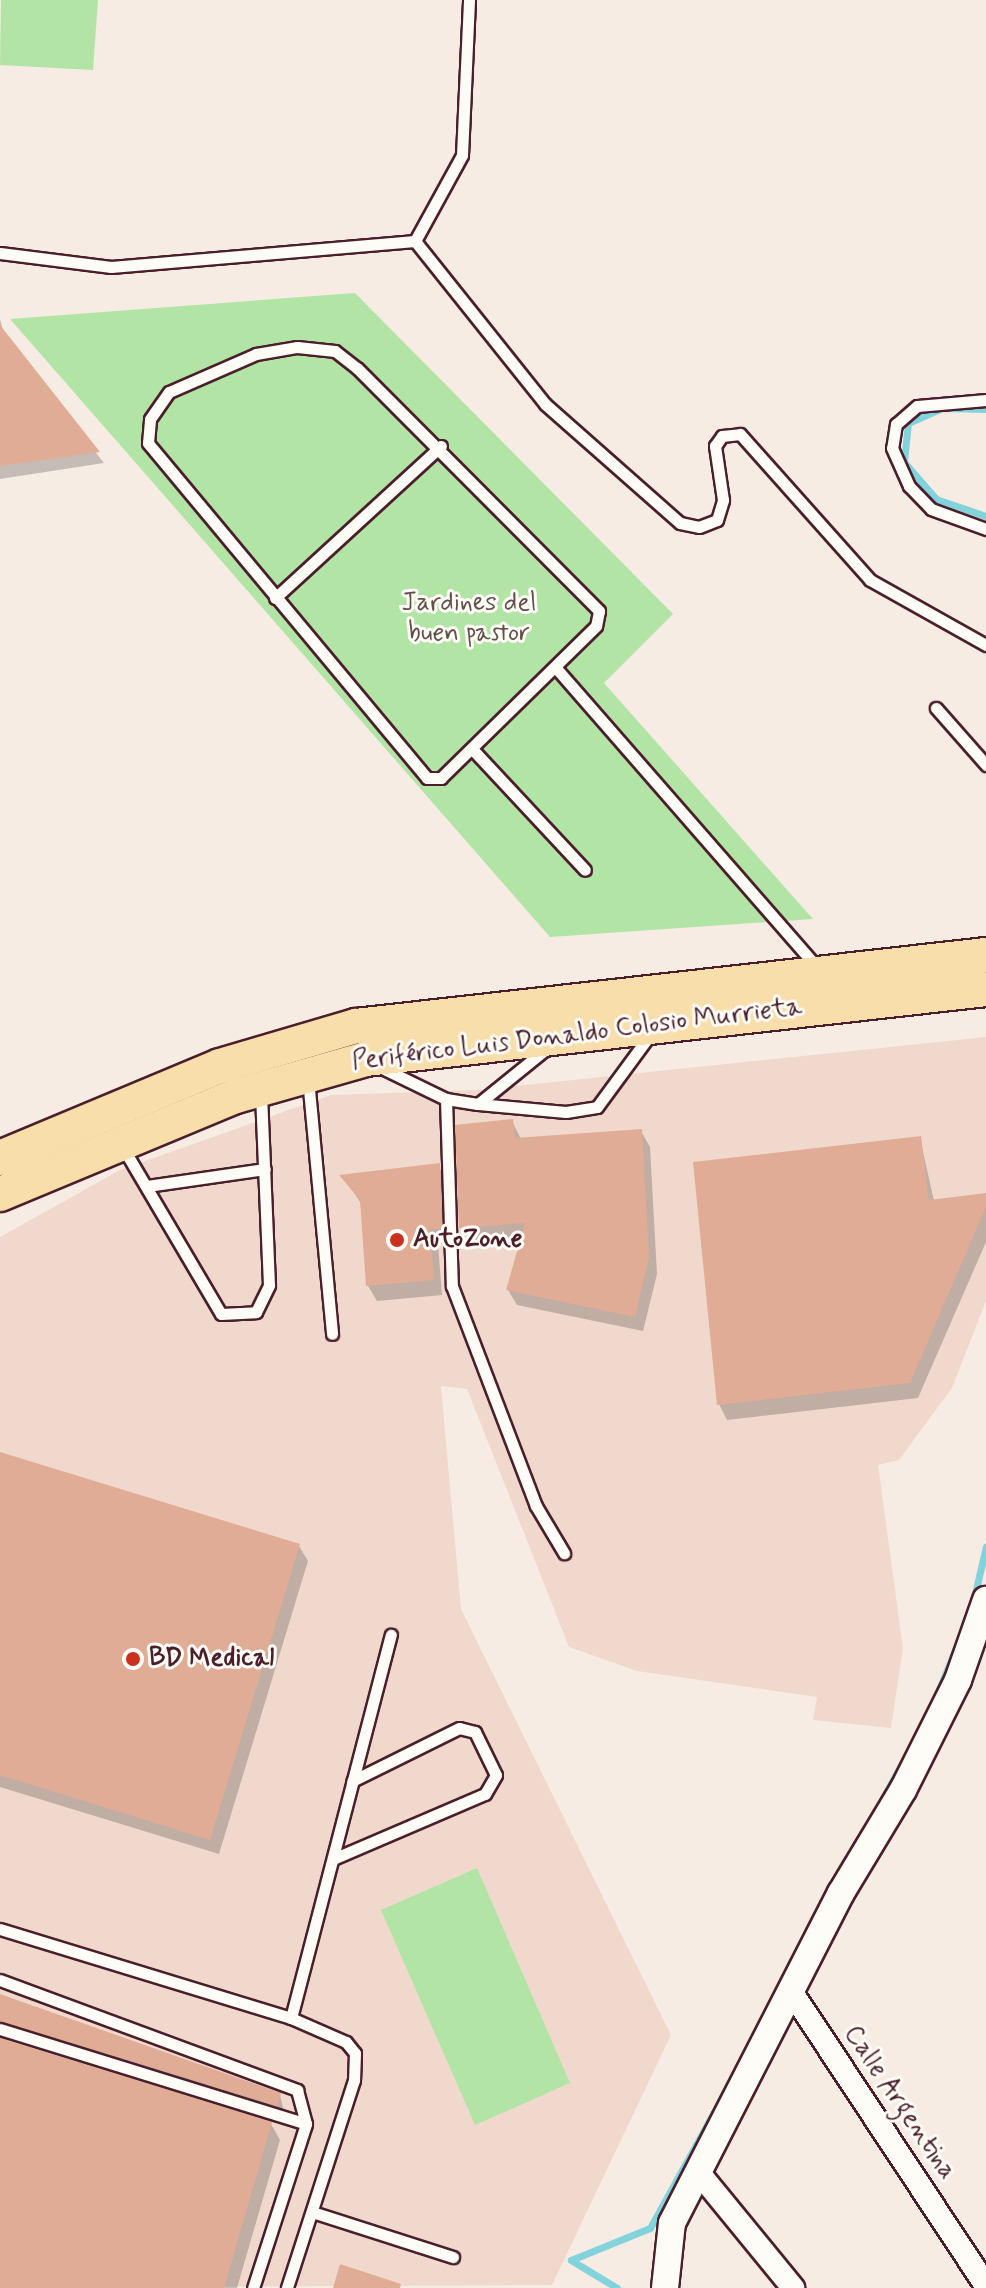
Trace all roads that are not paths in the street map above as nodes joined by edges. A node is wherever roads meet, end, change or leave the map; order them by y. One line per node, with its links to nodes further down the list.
1 (469, 0): 2 (lane)
2 (415, 241): 3 (lane); 8 (lane)
3 (0, 253)
4 (986, 400): 6 (lane)
5 (441, 446): 7 (lane); 7 (lane); 9 (lane)
6 (986, 529)
7 (275, 598): 11 (lane)
8 (986, 645)
9 (556, 668): 11 (lane); 15 (lane)
10 (936, 708): 12 (lane)
11 (475, 752): 13 (lane)
12 (986, 765)
13 (585, 870)
14 (986, 955): 15 (main road, Periférico Luis Donaldo Colosio Murrieta)
15 (821, 970): 16 (main road, Periférico Luis Donaldo Colosio Murrieta)
16 (676, 985): 20 (lane); 23 (main road, Periférico Luis Donaldo Colosio Murrieta)
17 (986, 989): 18 (main road, Periférico Luis Donaldo Colosio Murrieta)
18 (806, 1006): 19 (main road); 20 (main road, Periférico Luis Donaldo Colosio Murrieta)
19 (986, 1010)
20 (659, 1021): 21 (main road, Periférico Luis Donaldo Colosio Murrieta); 27 (lane)
21 (573, 1031): 23 (main road, Periférico Luis Donaldo Colosio Murrieta); 27 (lane)
22 (302, 1039): 23 (main road, Periférico Luis Donaldo Colosio Murrieta); 24 (main road, Periférico Luis Donaldo Colosio Murrieta); 25 (lane)
23 (361, 1042): 25 (main road, Periférico Luis Donaldo Colosio Murrieta); 26 (lane)
24 (258, 1071): 25 (main road, Periférico Luis Donaldo Colosio Murrieta); 28 (main road, Periférico Luis Donaldo Colosio Murrieta); 29 (main road, Periférico Luis Donaldo Colosio Murrieta); 31 (lane)
25 (307, 1073): 34 (lane)
26 (446, 1099): 27 (lane); 35 (lane)
27 (478, 1104)
28 (98, 1113): 29 (lane); 30 (main road, Periférico Luis Donaldo Colosio Murrieta)
29 (119, 1142): 32 (lane); 33 (main road, Periférico Luis Donaldo Colosio Murrieta)
30 (0, 1158)
31 (265, 1169): 32 (lane); 32 (lane)
32 (147, 1186)
33 (0, 1194)
34 (332, 1334)
35 (564, 1553)
36 (986, 1600): 42 (street)
37 (391, 1635): 38 (lane)
38 (352, 1781): 39 (lane); 39 (lane)
39 (333, 1859): 43 (lane)
40 (0, 1929): 43 (lane)
41 (0, 1980): 45 (lane)
42 (791, 1991): 46 (street); 48 (street, Calle Argentina)
43 (291, 2018): 47 (lane)
44 (0, 2029): 45 (lane)
45 (306, 2124): 52 (lane)
46 (699, 2173): 50 (street); 54 (street)
47 (312, 2212): 49 (lane); 53 (lane)
48 (976, 2250): 51 (street, Calle Argentina)
49 (453, 2257)
50 (665, 2286)
51 (986, 2286)
52 (253, 2288)
53 (287, 2288)
54 (793, 2288)

